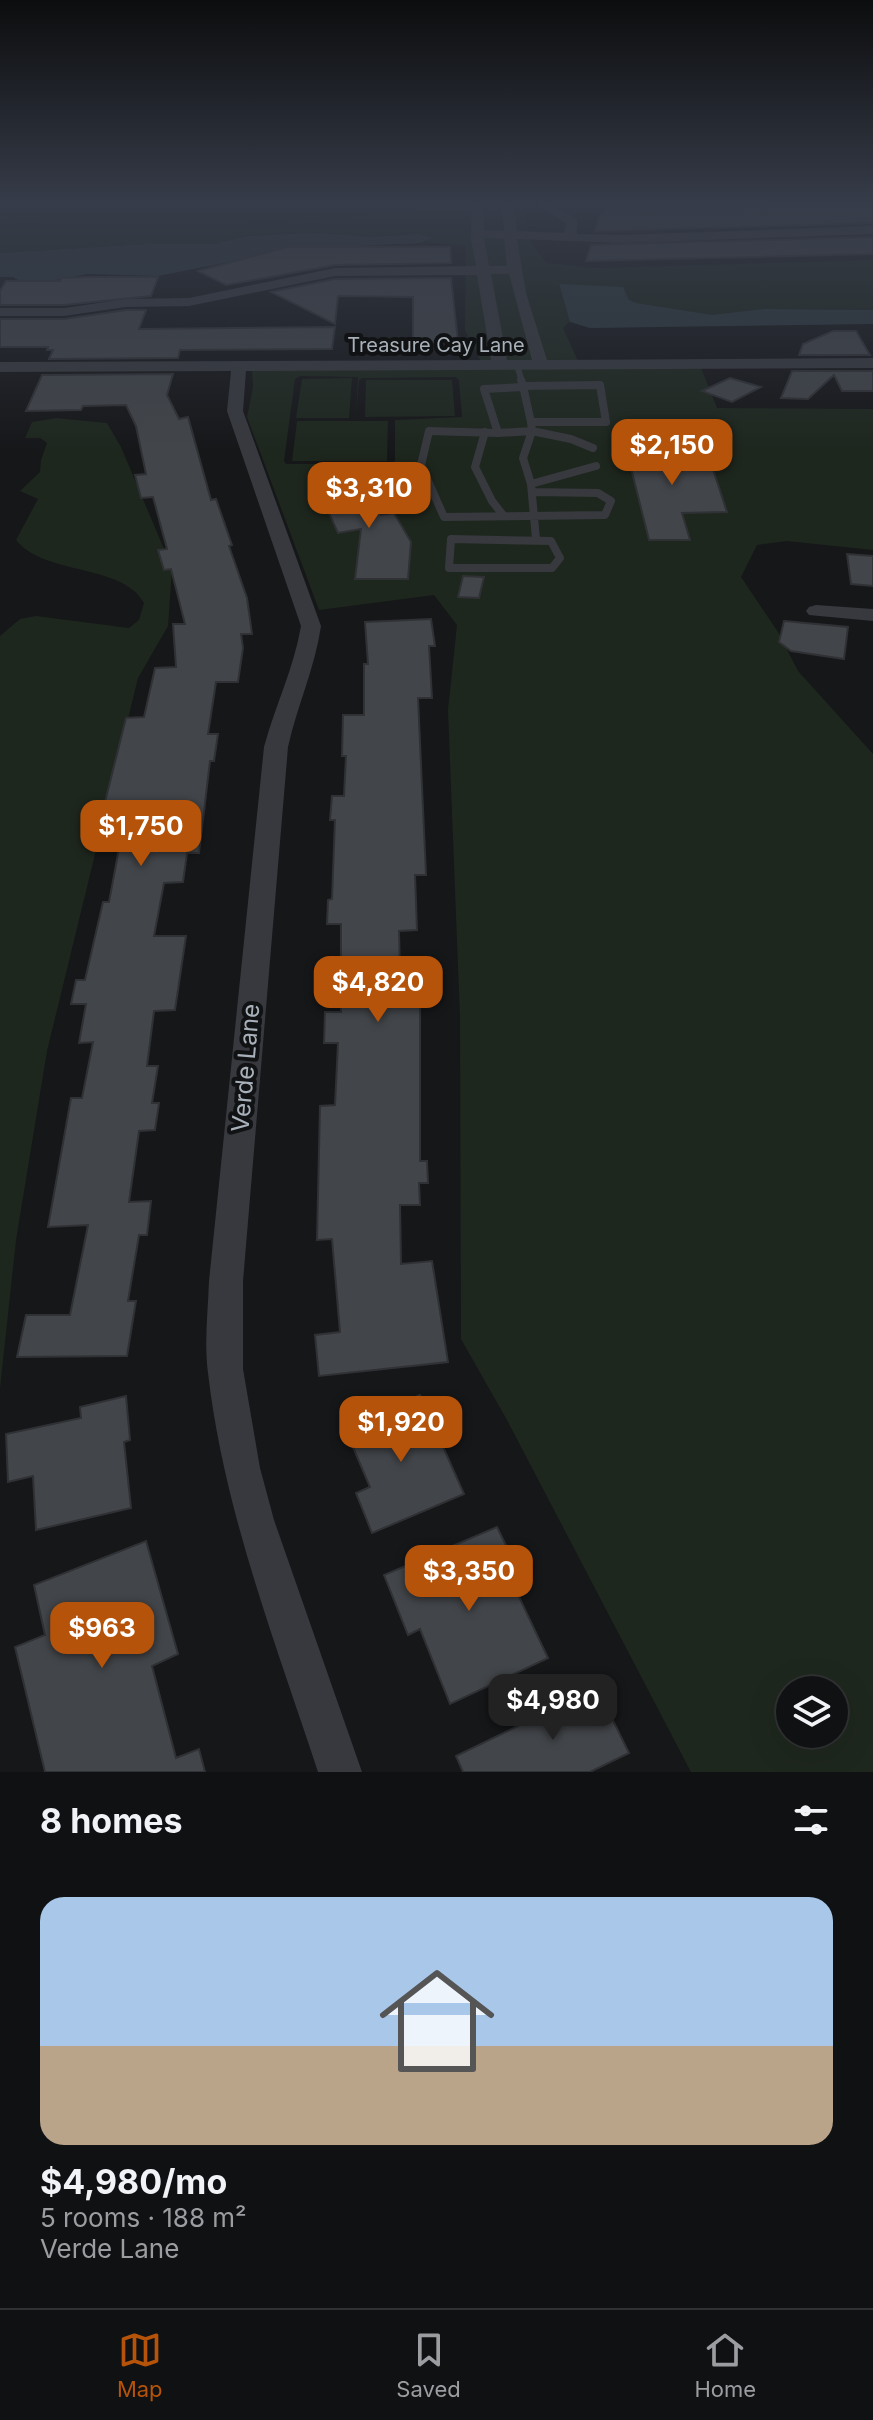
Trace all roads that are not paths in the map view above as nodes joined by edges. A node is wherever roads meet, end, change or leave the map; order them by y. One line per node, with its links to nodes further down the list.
1 (263, 287): 4 (street)
2 (487, 287): 7 (street)
3 (520, 287): 6 (street)
4 (0, 312)
5 (873, 363): 6 (street, Treasure Cay Lane)
6 (541, 364): 7 (street, Treasure Cay Lane)
7 (508, 365): 8 (street, Treasure Cay Lane); 10 (lane)
8 (239, 366): 9 (street, Treasure Cay Lane); 22 (street, Verde Lane)
9 (0, 367)
10 (523, 387): 11 (lane); 11 (lane); 13 (lane)
11 (532, 427): 13 (lane); 14 (lane); 16 (lane)
12 (485, 432): 13 (lane); 18 (lane); 18 (lane)
13 (498, 433)
14 (593, 448)
15 (596, 466): 16 (lane)
16 (532, 488): 17 (lane); 17 (lane)
17 (535, 514): 18 (lane); 19 (lane)
18 (503, 515)
19 (536, 539): 19 (lane)
20 (816, 611): 21 (street)
21 (873, 615)
22 (340, 1772)

